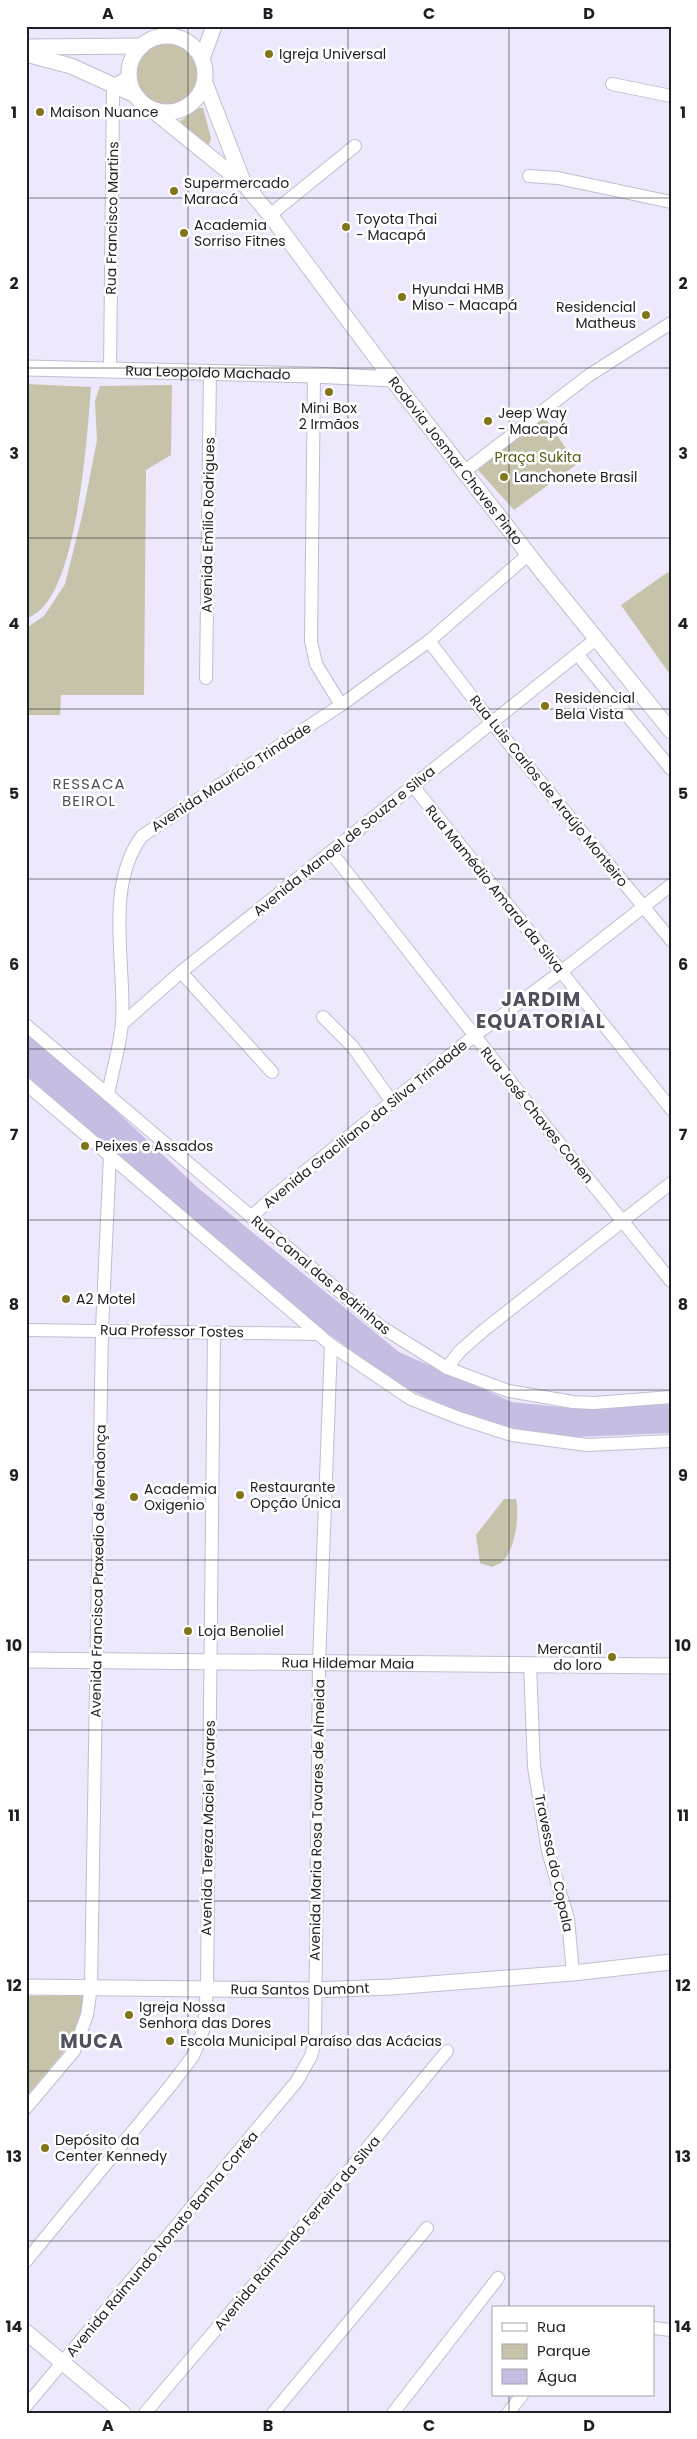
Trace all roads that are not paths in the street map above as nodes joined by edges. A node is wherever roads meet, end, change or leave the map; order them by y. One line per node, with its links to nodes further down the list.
1 (214, 26): 6 (main road)
2 (170, 31): 3 (main road); 6 (main road)
3 (142, 46): 4 (main road); 7 (main road)
4 (26, 47)
5 (26, 54): 10 (main road)
6 (202, 59): 8 (main road)
7 (129, 76): 10 (street); 11 (main road)
8 (205, 83): 13 (main road); 16 (main road, Rodovia Josmar Chaves Pinto)
9 (612, 84): 12 (street)
10 (114, 86): 11 (main road); 21 (street, Rua Francisco Martins)
11 (135, 95): 13 (main road)
12 (671, 96)
13 (151, 109): 16 (main road, Rodovia Josmar Chaves Pinto)
14 (355, 146): 18 (street)
15 (529, 176): 17 (street)
16 (245, 185): 18 (main road, Rodovia Josmar Chaves Pinto)
17 (671, 202)
18 (270, 215): 24 (main road, Rodovia Josmar Chaves Pinto)
19 (671, 323): 25 (street)
20 (26, 368): 21 (main road, Rua Leopoldo Machado)
21 (110, 369): 22 (main road, Rua Leopoldo Machado)
22 (210, 372): 23 (main road, Rua Leopoldo Machado); 30 (street, Avenida Emílio Rodrigues)
23 (314, 375): 24 (main road, Rua Leopoldo Machado); 31 (street)
24 (392, 379): 25 (main road, Rodovia Josmar Chaves Pinto)
25 (465, 472): 26 (main road, Rodovia Josmar Chaves Pinto)
26 (529, 554): 27 (main road, Rodovia Josmar Chaves Pinto); 28 (street, Avenida Maurício Trindade)
27 (596, 639): 29 (street, Avenida Manoel de Souza e Silva); 33 (main road, Rodovia Josmar Chaves Pinto)
28 (429, 641): 31 (street, Avenida Maurício Trindade); 32 (street, Rua Luis Carlos de Araújo Monteiro)
29 (574, 658): 32 (street, Avenida Manoel de Souza e Silva); 34 (street)
30 (206, 678)
31 (341, 705): 43 (street, Avenida Maurício Trindade)
32 (492, 723): 35 (street, Avenida Manoel de Souza e Silva); 38 (street, Rua Luis Carlos de Araújo Monteiro)
33 (671, 731)
34 (671, 769)
35 (413, 786): 36 (street, Avenida Manoel de Souza e Silva); 40 (street, Rua Mamédio Amaral da Silva)
36 (331, 852): 41 (street, Avenida Manoel de Souza e Silva); 45 (street, Rua José Chaves Cohen)
37 (671, 885): 38 (street, Avenida Graciliano da Silva Trindade)
38 (644, 906): 39 (street, Rua Luis Carlos de Araújo Monteiro); 40 (street, Avenida Graciliano da Silva Trindade)
39 (671, 940)
40 (562, 971): 45 (street, Avenida Graciliano da Silva Trindade); 50 (street, Rua Mamédio Amaral da Silva)
41 (181, 972): 43 (street, Avenida Manoel de Souza e Silva); 46 (street)
42 (323, 1017): 49 (street)
43 (122, 1024): 48 (street, Avenida Maurício Trindade)
44 (26, 1025): 48 (street, Rua Canal das Pedrinhas)
45 (474, 1036): 49 (street, Avenida Graciliano da Silva Trindade); 54 (street, Rua José Chaves Cohen)
46 (272, 1072)
47 (26, 1084): 51 (street)
48 (108, 1095): 53 (street, Rua Canal das Pedrinhas)
49 (392, 1102): 53 (street, Avenida Graciliano da Silva Trindade)
50 (671, 1109)
51 (110, 1154): 56 (street, Avenida Francisca Praxedio de Mendonça); 59 (street)
52 (671, 1183): 54 (street)
53 (251, 1217): 61 (street, Rua Canal das Pedrinhas)
54 (624, 1222): 55 (street, Rua José Chaves Cohen); 61 (street)
55 (671, 1281)
56 (102, 1329): 57 (street, Rua Professor Tostes); 58 (street, Rua Professor Tostes); 65 (street, Avenida Francisca Praxedio de Mendonça)
57 (26, 1330)
58 (214, 1333): 59 (street, Rua Professor Tostes); 66 (street, Avenida Tereza Maciel Tavares)
59 (318, 1334): 60 (street)
60 (331, 1345): 63 (street); 67 (street, Avenida Maria Rosa Tavares de Almeida)
61 (447, 1368): 62 (street, Rua Canal das Pedrinhas)
62 (671, 1398)
63 (671, 1441)
64 (26, 1660): 65 (main road, Rua Hildemar Maia)
65 (97, 1661): 66 (main road, Rua Hildemar Maia); 73 (street, Avenida Francisca Praxedio de Mendonça)
66 (210, 1661): 67 (main road, Rua Hildemar Maia); 74 (street, Avenida Tereza Maciel Tavares)
67 (318, 1663): 68 (main road, Rua Hildemar Maia); 75 (street, Avenida Maria Rosa Tavares de Almeida)
68 (530, 1664): 69 (main road, Rua Hildemar Maia); 71 (street, Travessa do Copala)
69 (671, 1666)
70 (671, 1962): 71 (main road, Rua Santos Dumont)
71 (574, 1973): 75 (main road, Rua Santos Dumont)
72 (26, 1987): 73 (main road, Rua Santos Dumont)
73 (91, 1987): 74 (main road, Rua Santos Dumont); 78 (street, Avenida Francisca Praxedio de Mendonça)
74 (206, 1988): 75 (main road, Rua Santos Dumont); 80 (street, Avenida Tereza Maciel Tavares)
75 (314, 1990): 77 (street, Avenida Maria Rosa Tavares de Almeida)
76 (447, 2051): 89 (street, Avenida Raimundo Ferreira da Silva)
77 (297, 2081): 85 (street, Avenida Raimundo Nonato Banha Corrêa)
78 (26, 2108)
79 (426, 2228): 90 (street)
80 (26, 2261)
81 (498, 2278): 91 (street)
82 (654, 2328): 83 (street)
83 (671, 2330)
84 (26, 2332): 85 (main road)
85 (64, 2362): 87 (street, Avenida Raimundo Nonato Banha Corrêa); 88 (main road)
86 (521, 2396): 92 (street)
87 (26, 2406)
88 (123, 2413)
89 (145, 2413)
90 (273, 2413)
91 (393, 2413)
92 (508, 2413)

